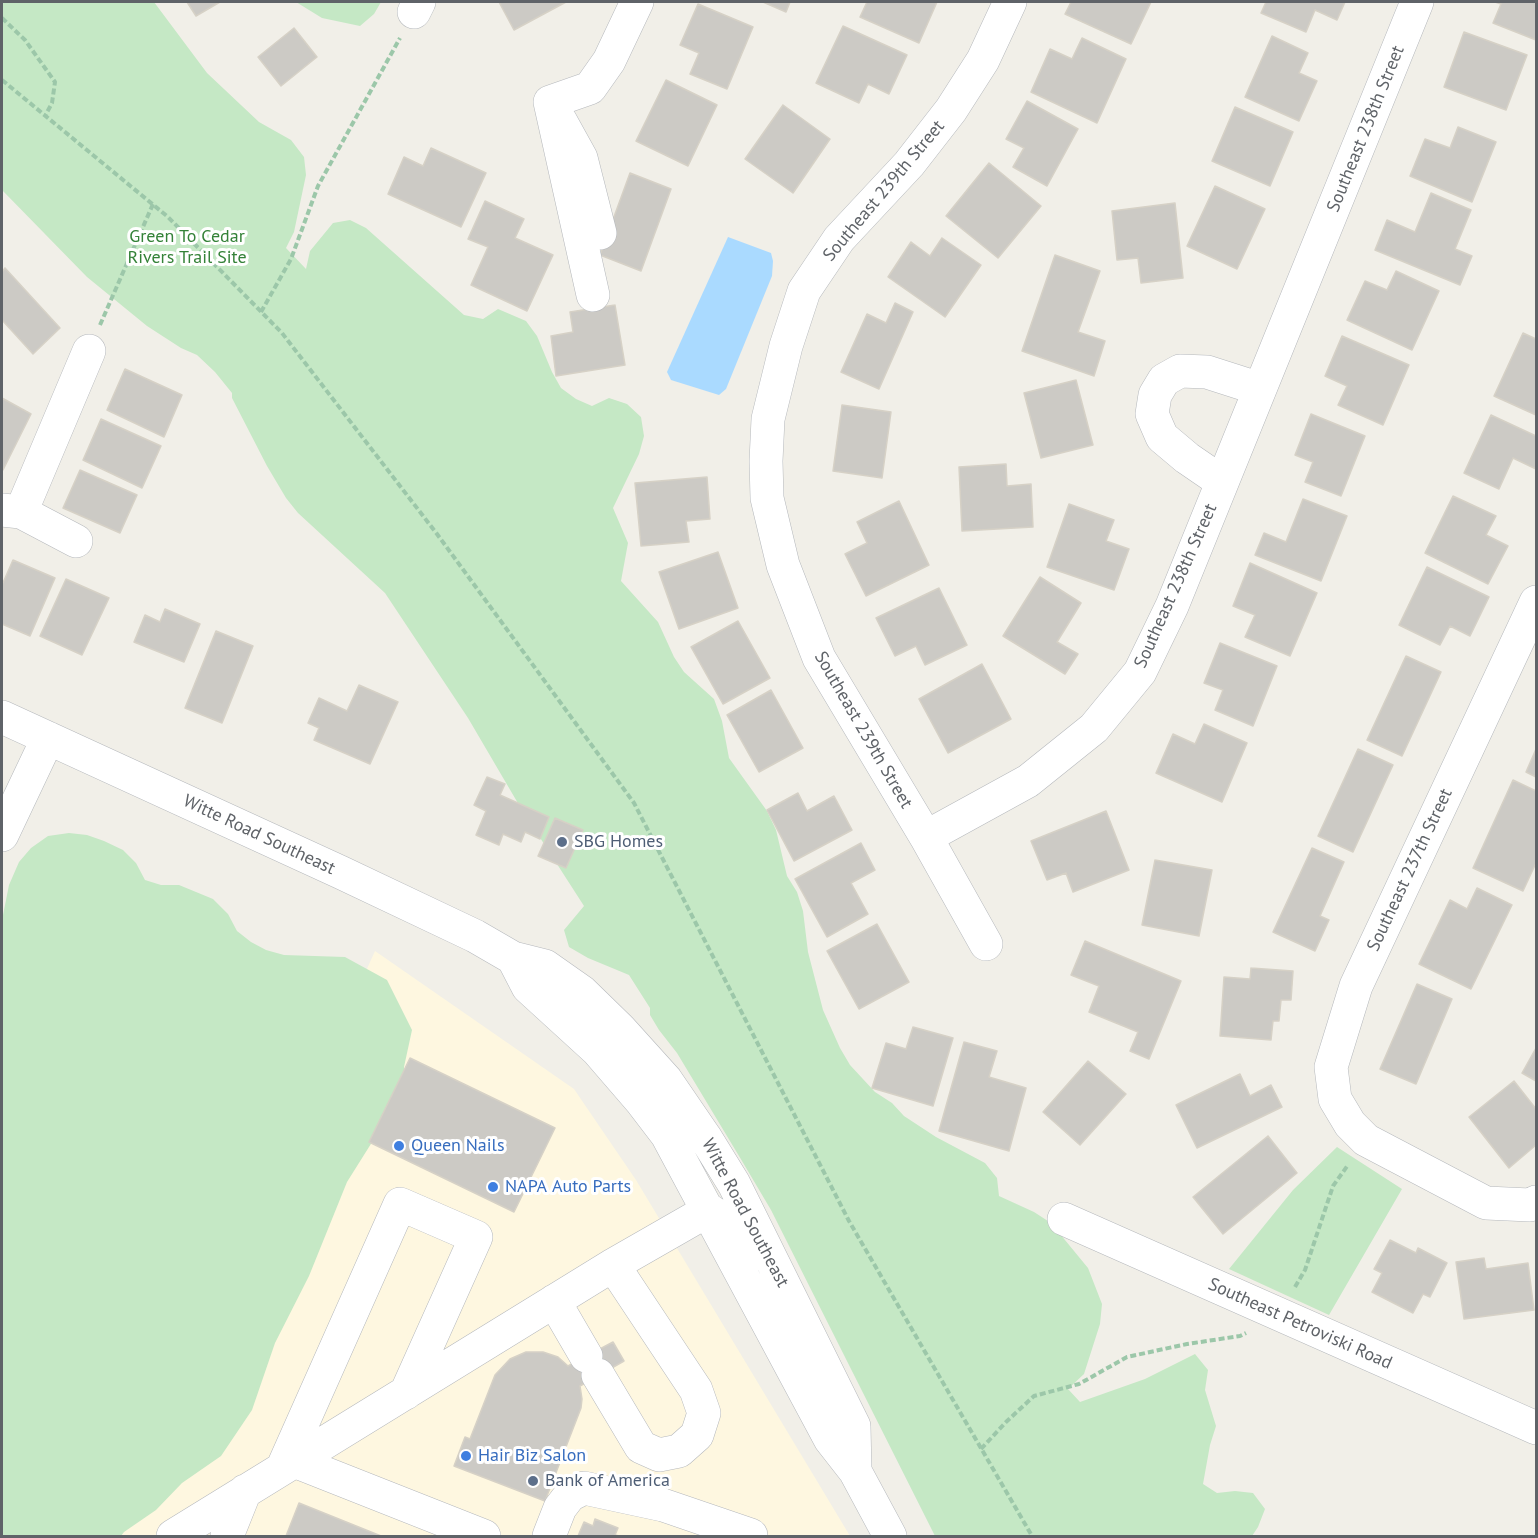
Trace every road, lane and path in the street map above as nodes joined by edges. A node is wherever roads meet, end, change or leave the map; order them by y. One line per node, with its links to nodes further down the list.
1 (637, 2): 7 (street)
2 (1010, 2): 22 (street, Southeast 239th Street)
3 (1417, 2): 14 (street, Southeast 238th Street)
4 (416, 7): 12 (path)
5 (2, 18): 8 (path)
6 (2, 80): 8 (path)
7 (550, 102): 10 (street); 11 (street)
8 (45, 116): 9 (path)
9 (153, 204): 12 (path); 13 (path)
10 (600, 233)
11 (593, 295)
12 (261, 312): 35 (path)
13 (89, 351): 16 (street)
14 (1260, 389): 15 (street, Southeast 238th Street); 15 (street, Southeast 238th Street)
15 (1222, 482): 22 (street, Southeast 238th Street)
16 (11, 511): 17 (street)
17 (76, 542)
18 (1536, 602): 25 (street, Southeast 237th Street)
19 (2, 717): 20 (street, Witte Road Southeast)
20 (48, 738): 21 (street); 24 (street, Witte Road Southeast)
21 (2, 835)
22 (926, 837): 23 (street, Southeast 239th Street)
23 (986, 944)
24 (513, 958): 27 (street, Witte Road Southeast); 32 (street, Witte Road Southeast)
25 (1366, 1140): 26 (street); 31 (path)
26 (1536, 1202)
27 (709, 1210): 29 (street); 32 (street); 37 (street, Witte Road Southeast)
28 (1064, 1220): 31 (street, Southeast Petroviski Road)
29 (613, 1264): 30 (street); 30 (street)
30 (554, 1301): 33 (street)
31 (1279, 1315): 34 (street, Southeast Petroviski Road); 35 (path)
32 (812, 1342): 37 (street, Witte Road Southeast)
33 (406, 1393): 36 (street); 36 (street)
34 (1536, 1428)
35 (981, 1449): 45 (path)
36 (288, 1464): 38 (street); 39 (street)
37 (855, 1471): 44 (street, Witte Road Southeast)
38 (245, 1491): 40 (street); 41 (street)
39 (466, 1533)
40 (173, 1536)
41 (227, 1536)
42 (549, 1536): 43 (street)
43 (751, 1536)
44 (890, 1536)
45 (1032, 1536)

